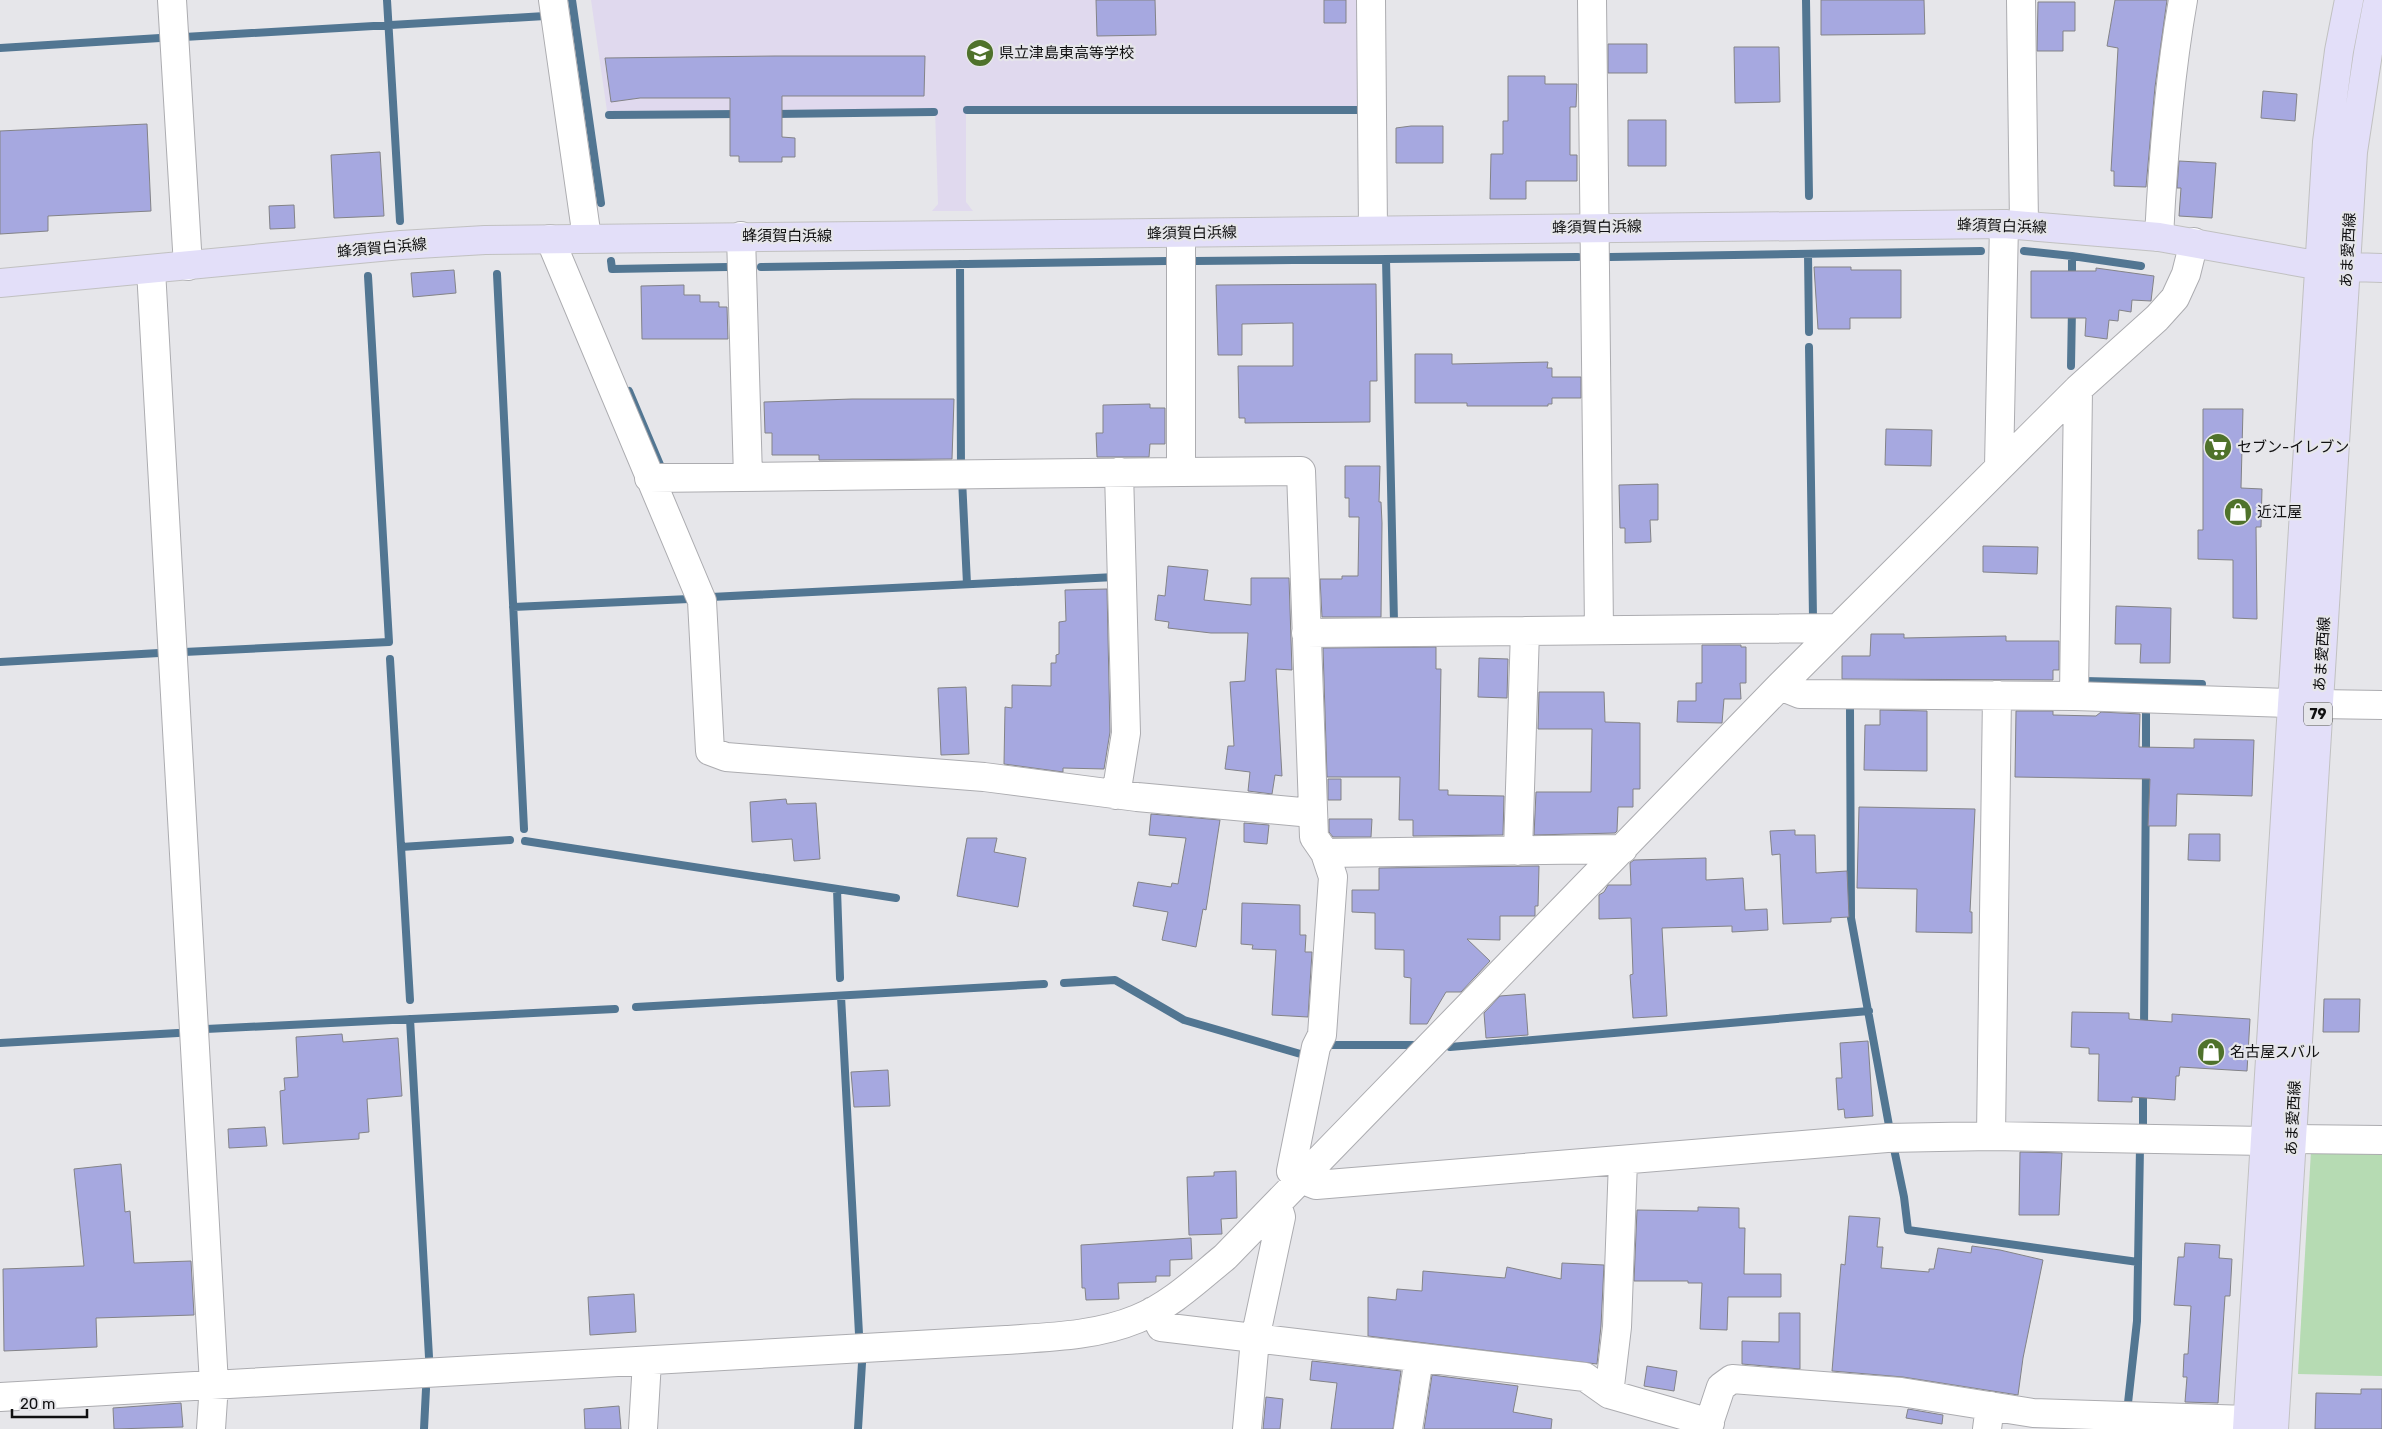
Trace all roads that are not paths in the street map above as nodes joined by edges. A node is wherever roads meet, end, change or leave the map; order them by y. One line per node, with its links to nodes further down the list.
1 (172, 0): 18 (street)
2 (553, 0): 15 (street)
3 (1371, 0): 11 (street)
4 (1592, 0): 10 (street)
5 (2021, 0): 9 (street)
6 (2182, 0): 14 (street)
7 (2349, 0): 19 (main road, あま愛西線 / 79)
8 (2378, 0): 20 (main road, あま愛西線 / 79)
9 (2014, 224): 10 (main road, 蜂須賀白浜線); 14 (main road, 蜂須賀白浜線); 25 (street)
10 (1595, 227): 11 (main road, 蜂須賀白浜線); 31 (street)
11 (1373, 230): 12 (main road, 蜂須賀白浜線)
12 (1181, 233): 13 (main road, 蜂須賀白浜線); 27 (street)
13 (741, 236): 15 (main road, 蜂須賀白浜線); 28 (street)
14 (2159, 236): 17 (main road, 蜂須賀白浜線)
15 (586, 238): 16 (main road, 蜂須賀白浜線)
16 (550, 239): 18 (main road, 蜂須賀白浜線); 29 (street)
17 (2194, 242): 19 (main road, 蜂須賀白浜線); 24 (street)
18 (188, 266): 22 (main road, 蜂須賀白浜線)
19 (2321, 266): 20 (main road, 蜂須賀白浜線); 37 (main road, あま愛西線 / 79)
20 (2348, 267): 21 (main road, 蜂須賀白浜線); 38 (main road, あま愛西線 / 79)
21 (2382, 268)
22 (151, 270): 23 (main road, 蜂須賀白浜線); 56 (street)
23 (0, 283)
24 (2078, 389): 25 (street); 36 (street)
25 (1999, 467): 30 (street)
26 (1119, 472): 27 (street); 28 (street); 40 (street)
27 (1181, 472): 33 (street)
28 (748, 477): 29 (street)
29 (649, 478): 40 (street)
30 (1838, 628): 31 (street); 34 (street)
31 (1599, 630): 32 (street)
32 (1524, 631): 33 (street); 43 (street)
33 (1306, 633): 41 (street)
34 (1780, 686): 35 (street); 42 (street)
35 (1997, 695): 36 (street); 45 (street)
36 (2074, 696): 37 (street)
37 (2291, 703): 48 (main road, あま愛西線 / 79)
38 (2318, 704): 39 (street); 46 (main road, あま愛西線 / 79)
39 (2382, 705)
40 (1116, 795): 41 (street)
41 (1312, 813): 44 (street)
42 (1623, 849): 43 (street); 50 (street)
43 (1518, 850): 44 (street)
44 (1325, 853): 50 (street)
45 (1991, 1136): 48 (street); 49 (street)
46 (2292, 1139): 47 (street); 66 (main road, あま愛西線 / 79)
47 (2382, 1140)
48 (2265, 1141): 60 (main road, あま愛西線 / 79)
49 (1624, 1161): 50 (street); 57 (street)
50 (1301, 1179): 51 (street)
51 (1277, 1204): 52 (street); 53 (street)
52 (1153, 1311): 53 (street); 55 (street)
53 (1255, 1339): 54 (street); 64 (street)
54 (1419, 1358): 57 (street); 65 (street)
55 (647, 1361): 56 (street); 63 (street)
56 (214, 1384): 58 (street); 62 (street)
57 (1609, 1394): 61 (street)
58 (0, 1397)
59 (1989, 1418): 60 (street); 61 (street)
60 (2248, 1425)
61 (1708, 1426)
62 (211, 1429)
63 (642, 1429)
64 (1247, 1429)
65 (1408, 1429)
66 (2274, 1429)

